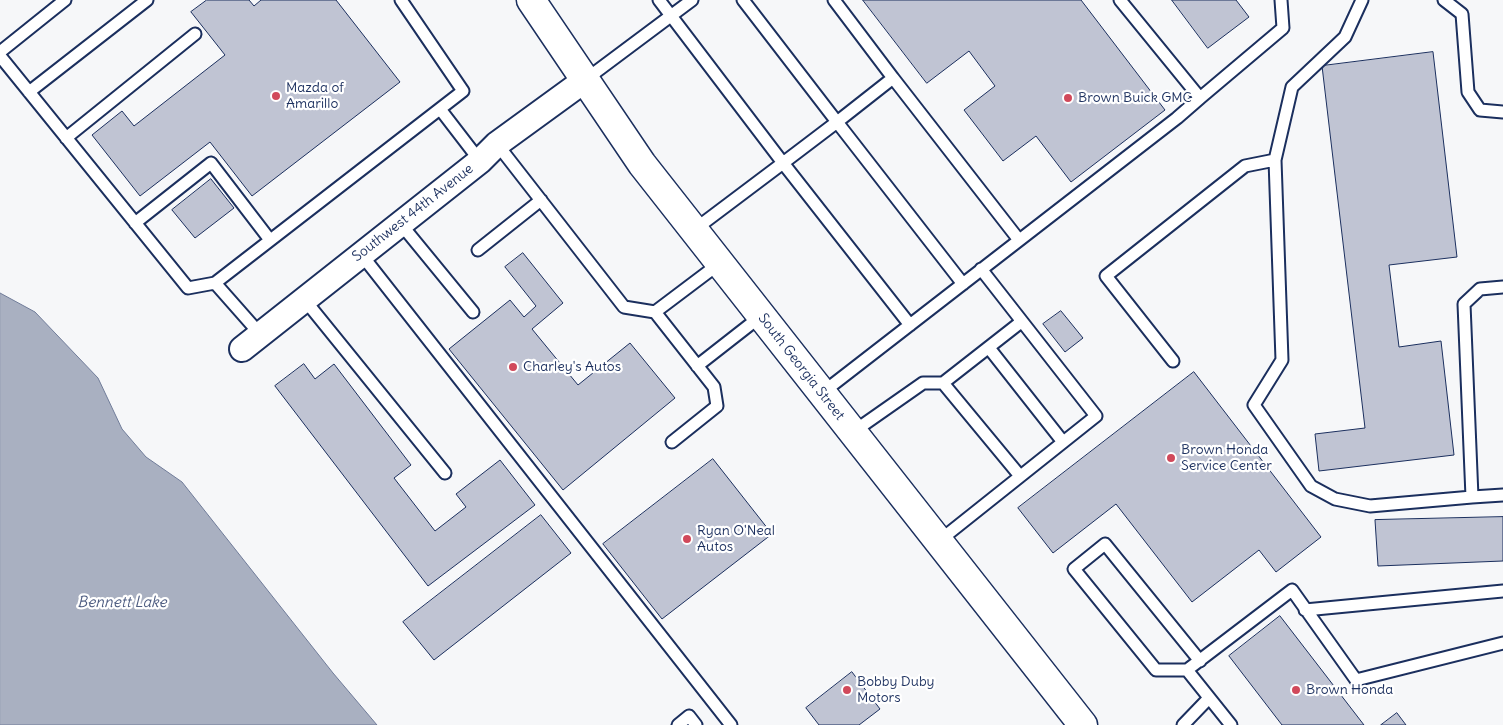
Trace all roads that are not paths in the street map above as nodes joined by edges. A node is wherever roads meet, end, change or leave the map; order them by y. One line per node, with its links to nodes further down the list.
1 (65, 0): 15 (lane)
2 (147, 0): 19 (lane)
3 (400, 0): 21 (lane)
4 (531, 0): 18 (main road, South Georgia Street)
5 (659, 0): 13 (lane)
6 (692, 0): 13 (lane)
7 (744, 0): 23 (lane)
8 (834, 0): 17 (lane)
9 (1120, 0): 20 (lane)
10 (1281, 0): 20 (lane)
11 (1362, 0): 26 (lane)
12 (1444, 0): 22 (lane)
13 (670, 16): 18 (lane); 28 (lane)
14 (195, 34): 24 (lane)
15 (0, 52)
16 (0, 56): 19 (lane)
17 (893, 78): 23 (lane); 34 (lane)
18 (585, 80): 25 (street, Southwest 44th Avenue); 32 (main road, South Georgia Street)
19 (29, 92): 24 (lane)
20 (1200, 98): 34 (lane)
21 (440, 109): 27 (lane); 33 (lane)
22 (1503, 112)
23 (837, 122): 28 (lane); 40 (lane)
24 (66, 138): 31 (lane)
25 (497, 144): 27 (street, Southwest 44th Avenue); 29 (lane)
26 (1276, 160): 50 (lane); 60 (lane)
27 (480, 161): 30 (street, Southwest 44th Avenue)
28 (783, 163): 32 (lane); 47 (lane)
29 (541, 200): 35 (lane); 44 (lane)
30 (400, 222): 36 (street, Southwest 44th Avenue); 43 (lane)
31 (135, 223): 33 (lane); 39 (lane)
32 (694, 230): 37 (main road, South Georgia Street)
33 (270, 240): 39 (lane)
34 (1019, 240): 38 (lane)
35 (478, 250)
36 (361, 254): 42 (street, Southwest 44th Avenue); 70 (lane)
37 (720, 263): 44 (lane); 45 (main road, South Georgia Street)
38 (981, 270): 40 (lane); 46 (lane)
39 (215, 283): 48 (lane)
40 (963, 284): 47 (lane)
41 (1503, 286): 60 (lane)
42 (304, 300): 48 (street, Southwest 44th Avenue); 57 (lane)
43 (473, 312)
44 (656, 312): 51 (lane)
45 (761, 316): 51 (lane); 53 (main road, South Georgia Street)
46 (1021, 322): 49 (lane); 56 (lane)
47 (910, 325): 53 (lane)
48 (251, 341)
49 (989, 348): 52 (lane); 56 (lane)
50 (1172, 361)
51 (698, 366): 55 (lane)
52 (943, 383): 54 (lane); 58 (lane)
53 (822, 393): 54 (main road, South Georgia Street)
54 (853, 432): 61 (main road, South Georgia Street)
55 (672, 442)
56 (1063, 442): 58 (lane)
57 (445, 473)
58 (1020, 476): 61 (lane)
59 (1503, 495): 60 (lane)
60 (1472, 497)
61 (938, 541): 71 (main road, South Georgia Street)
62 (1503, 591): 63 (lane)
63 (1306, 610): 64 (lane); 65 (lane)
64 (1503, 643)
65 (1200, 660): 66 (lane); 66 (lane)
66 (1187, 670): 67 (lane)
67 (1209, 698): 72 (lane); 73 (lane)
68 (678, 725): 69 (lane)
69 (696, 725)
70 (731, 725)
71 (1083, 725)
72 (1183, 725)
73 (1231, 725)

